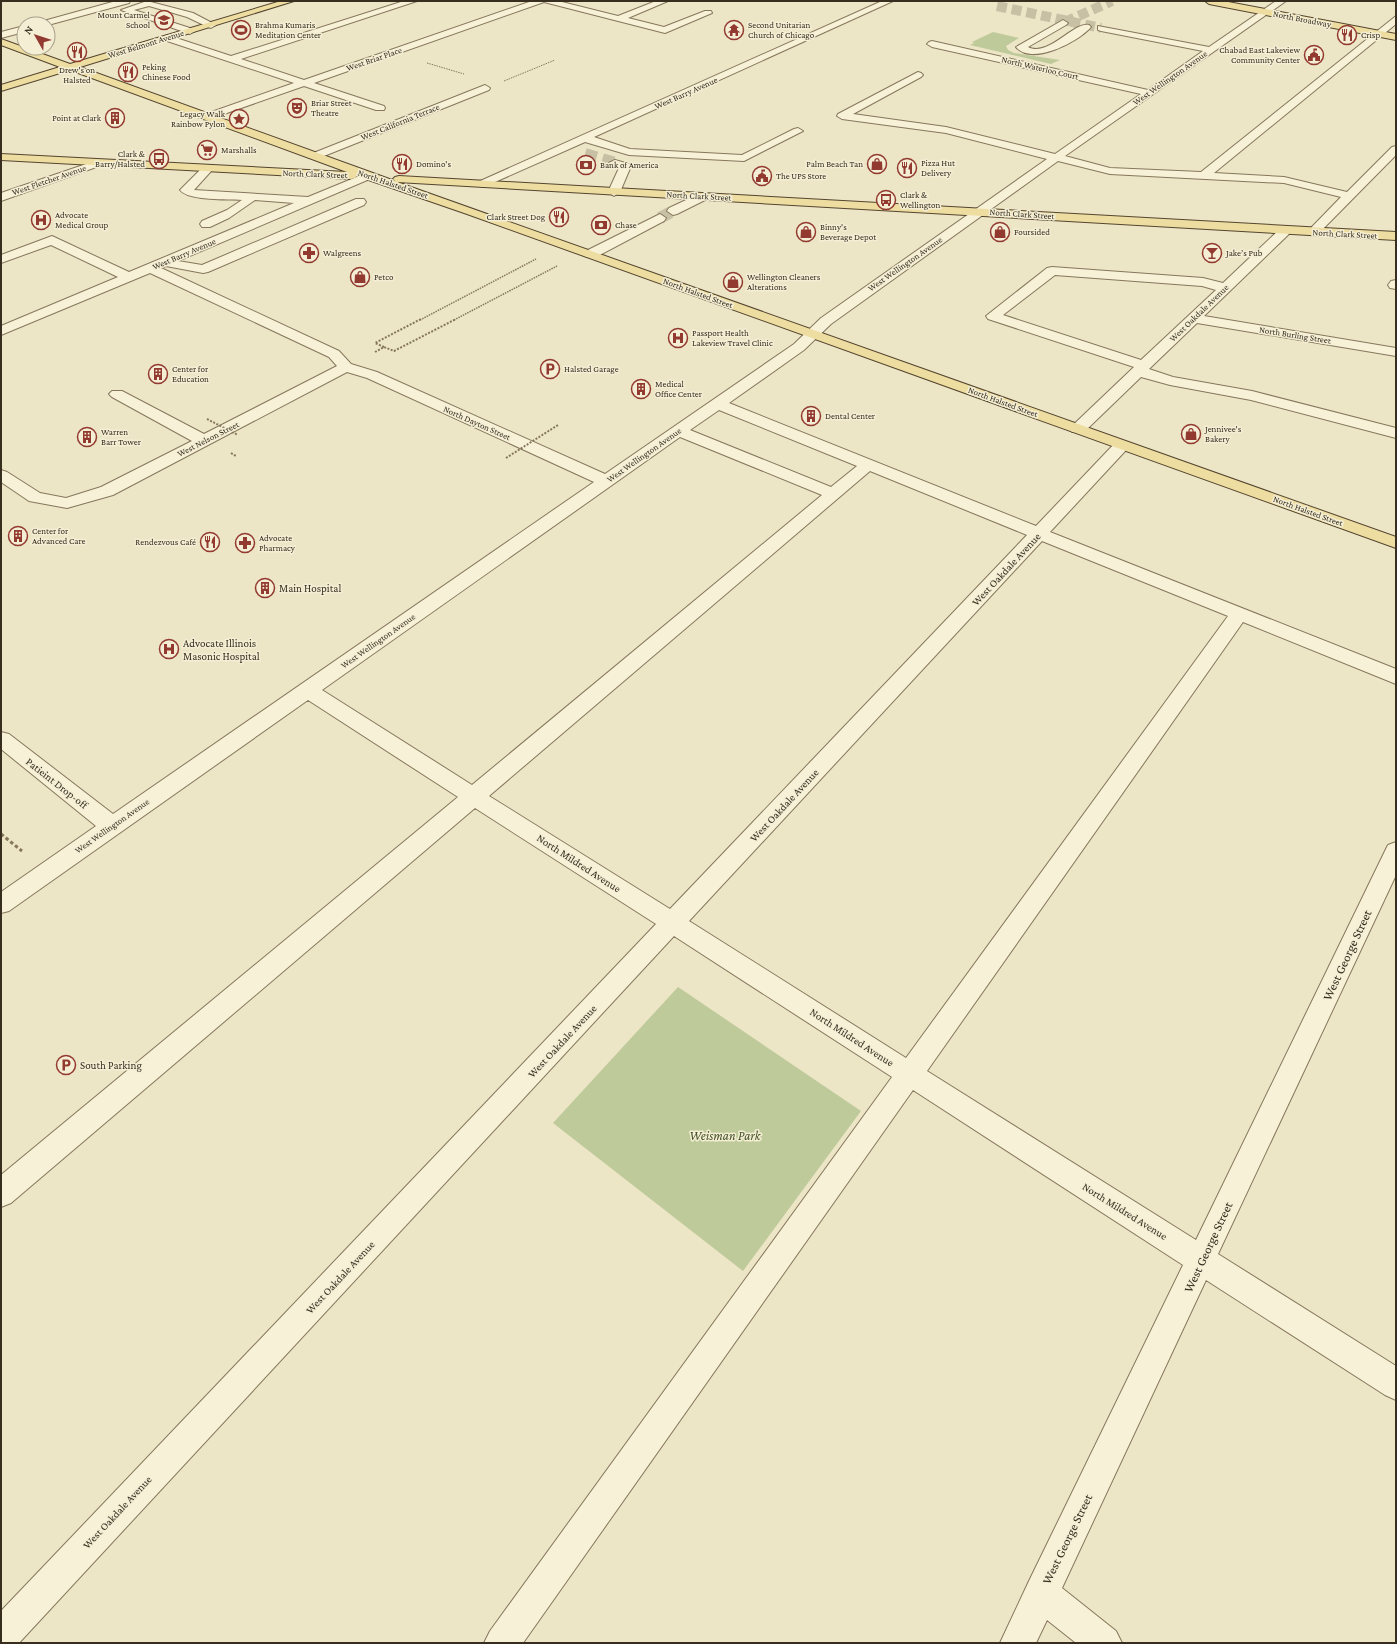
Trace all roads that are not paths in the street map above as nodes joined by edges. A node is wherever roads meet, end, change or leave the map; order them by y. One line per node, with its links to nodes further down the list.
1 (126, 1): 11 (street)
2 (290, 1): 18 (main road, West Belmont Avenue)
3 (413, 1): 30 (street)
4 (540, 1): 33 (street, West Briar Place)
5 (548, 1): 14 (street)
6 (664, 1): 14 (street)
7 (889, 1): 40 (street, West Barry Avenue)
8 (1208, 1): 12 (main road, North Broadway)
9 (1282, 1): 12 (street, West Wellington Avenue)
10 (81, 3): 11 (street)
11 (99, 8): 16 (street)
12 (1265, 12): 22 (main road, North Broadway); 29 (street, West Wellington Avenue)
13 (708, 13): 14 (street)
14 (618, 19)
15 (1396, 19): 22 (street)
16 (56, 20)
17 (1063, 22): 19 (street)
18 (211, 25): 21 (main road, West Belmont Avenue); 21 (street)
19 (1086, 27)
20 (16, 31): 23 (street)
21 (190, 31): 26 (main road, West Belmont Avenue)
22 (1378, 33): 25 (main road, North Broadway); 51 (street)
23 (1, 36)
24 (1094, 36): 29 (street)
25 (1396, 37)
26 (167, 38): 30 (street); 31 (main road, West Belmont Avenue)
27 (1, 42): 31 (main road, North Halsted Street)
28 (932, 44): 36 (street, North Waterloo Court)
29 (1210, 50): 36 (street, West Wellington Avenue)
30 (232, 59): 33 (street)
31 (69, 67): 34 (main road, West Belmont Avenue); 38 (main road, North Halsted Street)
32 (918, 75): 46 (street)
33 (305, 83): 37 (street); 38 (street, West Briar Place)
34 (1, 88)
35 (485, 88): 44 (street, West California Terrace)
36 (1149, 93): 46 (street, West Wellington Avenue)
37 (380, 108)
38 (207, 117): 44 (main road, North Halsted Street)
39 (798, 131): 40 (street)
40 (585, 138): 41 (street, West Barry Avenue)
41 (565, 147): 43 (street); 52 (street, West Barry Avenue)
42 (1396, 149): 54 (street)
43 (579, 152)
44 (315, 156): 50 (main road, North Halsted Street)
45 (1, 157): 47 (main road, North Clark Street)
46 (1056, 158): 51 (street); 61 (street, West Wellington Avenue)
47 (98, 163): 49 (main road, North Clark Street); 55 (street, West Fletcher Avenue)
48 (615, 163): 53 (street)
49 (207, 169): 50 (main road, North Clark Street); 56 (street)
50 (368, 176): 52 (main road, North Clark Street); 58 (street, West Barry Avenue); 67 (main road, North Halsted Street)
51 (1202, 177): 54 (street)
52 (482, 184): 53 (main road, North Clark Street)
53 (614, 192): 57 (main road, North Clark Street)
54 (1350, 196): 65 (street)
55 (1, 197)
56 (257, 197): 58 (street); 63 (street)
57 (701, 197): 60 (street); 61 (main road, North Clark Street)
58 (311, 200): 69 (street, West Barry Avenue)
59 (360, 202): 69 (street)
60 (673, 212)
61 (978, 212): 64 (main road, North Clark Street); 75 (street, West Wellington Avenue)
62 (660, 218): 67 (street)
63 (209, 225)
64 (1285, 230): 65 (main road, North Clark Street); 72 (street, West Oakdale Avenue)
65 (1313, 232): 66 (main road, North Clark Street)
66 (1396, 236)
67 (591, 254): 75 (main road, North Halsted Street)
68 (1, 259): 71 (street)
69 (164, 262): 70 (street, West Barry Avenue)
70 (151, 268): 71 (street, West Barry Avenue); 77 (street)
71 (129, 277): 74 (street, West Barry Avenue)
72 (1225, 288): 73 (street, West Oakdale Avenue); 78 (street)
73 (1193, 318): 76 (street, North Burling Street); 78 (street, West Oakdale Avenue)
74 (1, 331)
75 (812, 334): 80 (street, West Wellington Avenue); 83 (main road, North Halsted Street)
76 (1396, 352)
77 (346, 367): 82 (street, North Dayton Street); 86 (street, West Nelson Street)
78 (1142, 368): 83 (street, West Oakdale Avenue); 85 (street)
79 (117, 394): 86 (street)
80 (717, 404): 84 (street, West Wellington Avenue); 88 (street)
81 (509, 420): 82 (street)
82 (494, 430): 90 (street, North Dayton Street)
83 (1078, 430): 87 (main road, North Halsted Street)
84 (678, 431): 90 (street, West Wellington Avenue); 91 (street)
85 (1396, 434)
86 (205, 441): 89 (street, West Nelson Street)
87 (1122, 445): 92 (street, West Oakdale Avenue); 93 (main road, North Halsted Street)
88 (868, 465): 91 (street); 92 (street)
89 (1, 475)
90 (606, 481): 96 (street, West Wellington Avenue)
91 (834, 494): 98 (street)
92 (1039, 533): 94 (street); 102 (street, West Oakdale Avenue)
93 (1396, 543)
94 (1239, 614): 95 (street); 103 (street)
95 (1396, 677)
96 (308, 690): 98 (street, North Mildred Avenue); 99 (street, West Wellington Avenue)
97 (2, 739): 99 (street, Patieint Drop-off)
98 (474, 796): 102 (street, North Mildred Avenue); 104 (street)
99 (112, 826): 101 (street, West Wellington Avenue)
100 (1396, 851): 105 (street, West George Street)
101 (1, 904)
102 (672, 923): 103 (street, North Mildred Avenue); 108 (street, West Oakdale Avenue)
103 (908, 1073): 105 (street, North Mildred Avenue); 109 (street)
104 (1, 1193)
105 (1202, 1260): 106 (street, North Mildred Avenue); 107 (street, West George Street)
106 (1396, 1384)
107 (1041, 1593): 110 (street, West George Street); 111 (street)
108 (1, 1636)
109 (502, 1643)
110 (1018, 1643)
111 (1104, 1643)

